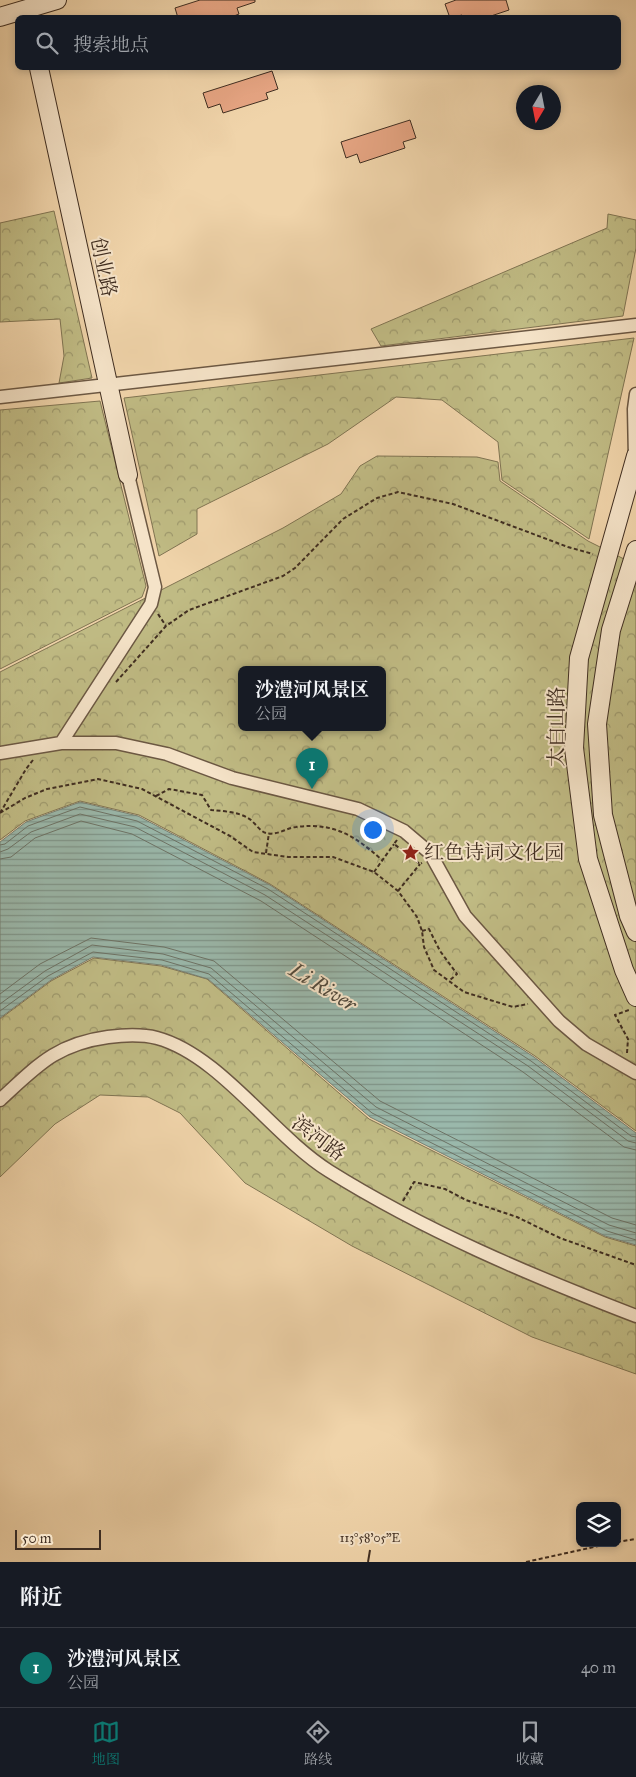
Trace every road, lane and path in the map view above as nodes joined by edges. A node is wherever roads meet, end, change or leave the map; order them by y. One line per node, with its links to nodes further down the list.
1 (57, 0): 2 (main road)
2 (26, 9): 3 (main road)
3 (0, 17)
4 (38, 70): 6 (main road, 创业路)
5 (636, 325): 6 (street)
6 (108, 384): 8 (street); 10 (main road, 创业路)
7 (636, 394): 9 (street)
8 (0, 397)
9 (636, 457): 12 (main road, 太白山路)
10 (128, 476): 13 (street)
11 (636, 550): 27 (main road, 太白山路)
12 (607, 558): 13 (path); 29 (main road, 太白山路)
13 (93, 693): 14 (street)
14 (61, 743): 15 (street); 30 (street)
15 (46, 746): 16 (street); 18 (path)
16 (0, 753)
17 (156, 796): 18 (path); 19 (path); 21 (path)
18 (0, 813)
19 (269, 833): 21 (path); 22 (path)
20 (394, 844): 22 (path)
21 (266, 854): 24 (path)
22 (382, 860): 24 (path)
23 (420, 864): 25 (path)
24 (374, 872): 25 (path)
25 (398, 892): 26 (path)
26 (422, 931): 28 (path); 28 (path)
27 (636, 932)
28 (448, 981): 30 (path)
29 (636, 997)
30 (539, 998): 33 (street)
31 (636, 1007): 32 (path)
32 (628, 1039)
33 (636, 1073)
34 (0, 1100): 35 (street, 滨河路)
35 (398, 1211): 36 (path); 37 (street, 滨河路)
36 (636, 1265)
37 (636, 1316)
38 (636, 1539): 39 (path)
39 (621, 1541)
40 (594, 1547): 41 (path)
41 (526, 1562)

